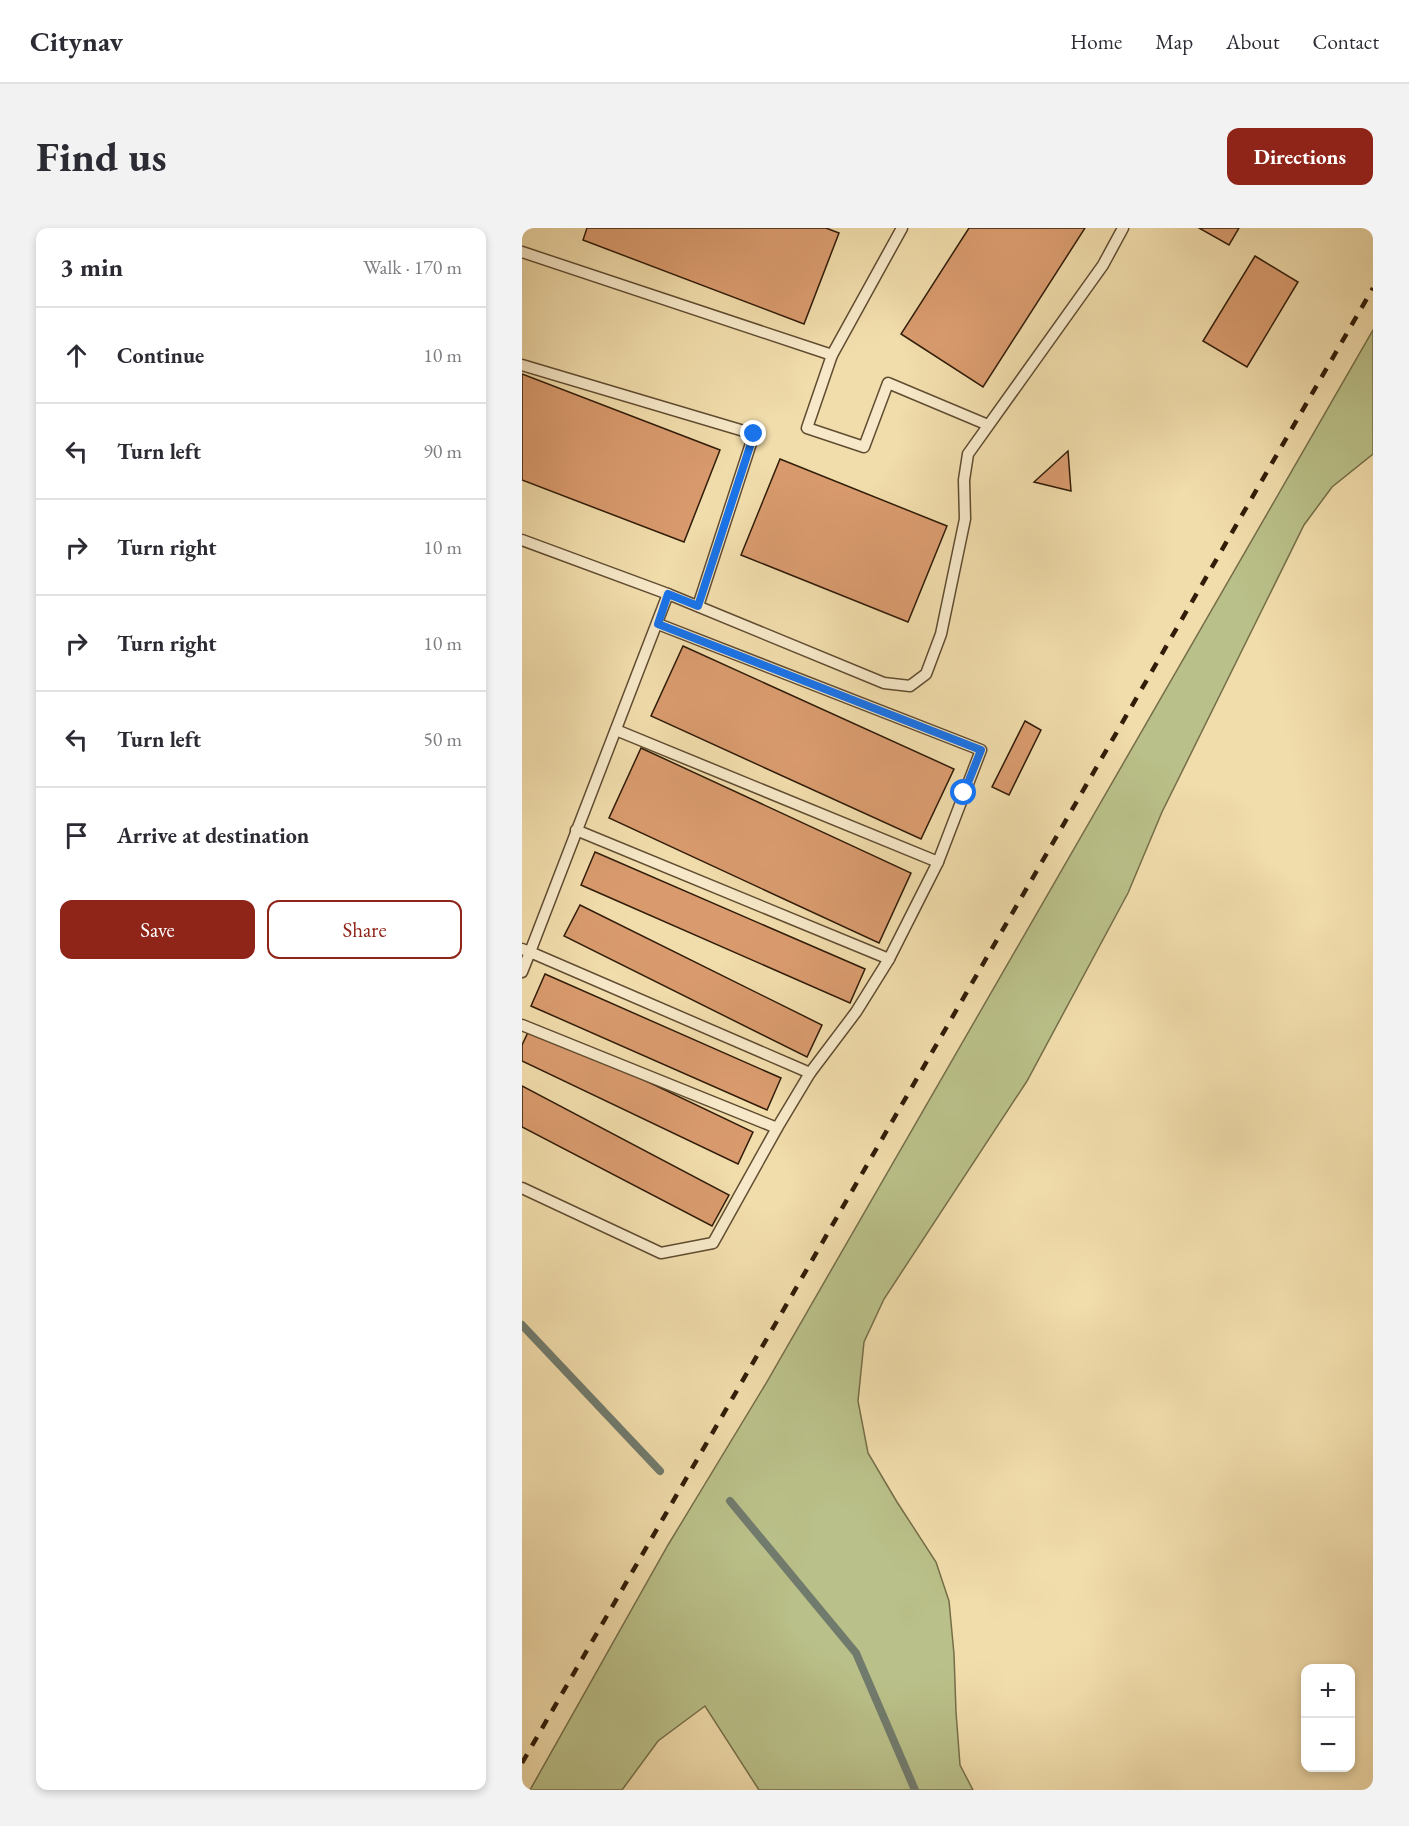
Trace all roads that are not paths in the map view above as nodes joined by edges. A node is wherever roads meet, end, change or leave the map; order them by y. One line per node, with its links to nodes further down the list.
1 (902, 228): 4 (lane)
2 (1123, 228): 6 (lane)
3 (522, 252): 4 (lane)
4 (832, 355): 6 (lane)
5 (522, 365): 9 (lane)
6 (988, 425): 9 (lane)
7 (522, 540): 8 (lane)
8 (668, 594): 9 (lane); 10 (lane)
9 (698, 606)
10 (658, 624): 11 (lane); 13 (lane)
11 (616, 730): 12 (lane); 13 (lane)
12 (576, 830): 14 (lane); 15 (lane)
13 (938, 862): 15 (lane)
14 (526, 950): 16 (lane); 18 (lane)
15 (889, 958): 18 (lane)
16 (522, 972)
17 (522, 1024): 19 (lane)
18 (810, 1073): 19 (lane)
19 (777, 1128): 20 (lane)
20 (522, 1188)

